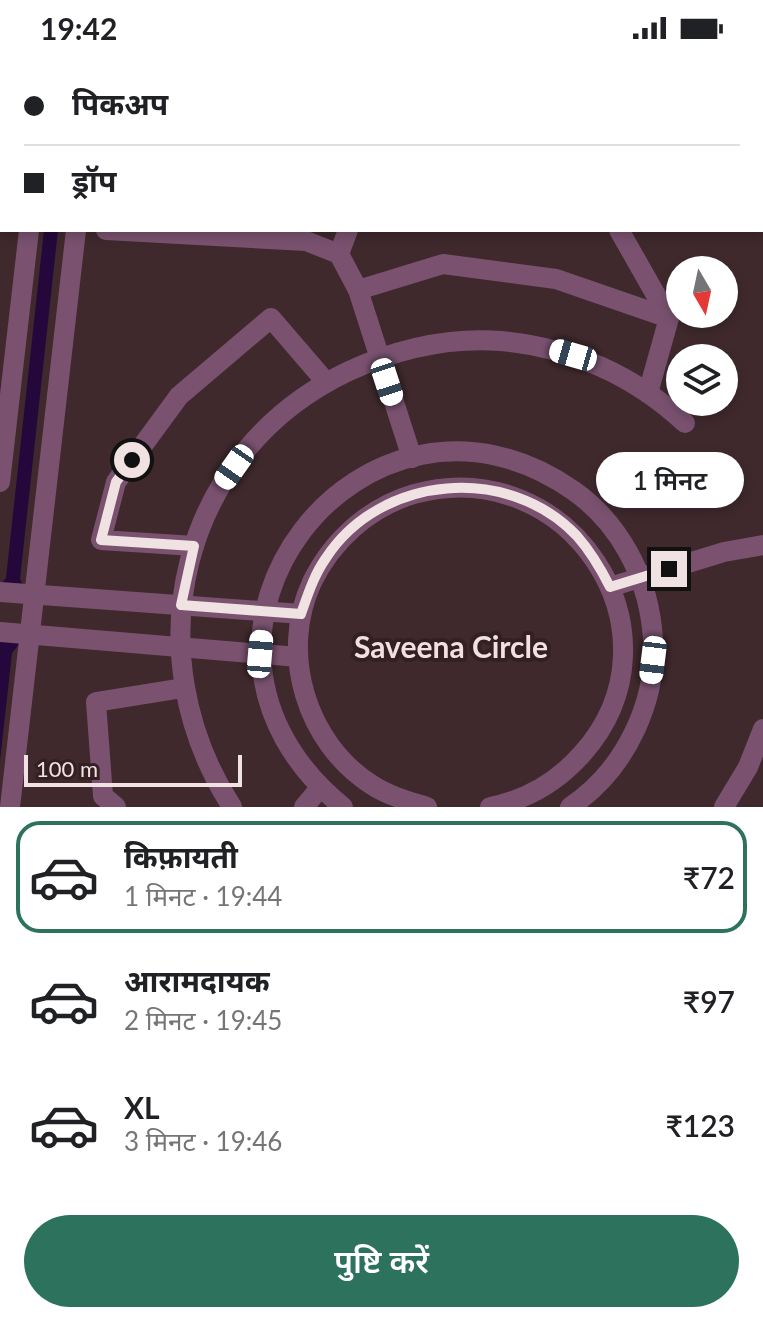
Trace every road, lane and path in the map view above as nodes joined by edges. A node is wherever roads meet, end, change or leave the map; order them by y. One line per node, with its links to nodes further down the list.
1 (29, 232): 14 (street)
2 (76, 232): 23 (street)
3 (142, 232): 6 (street)
4 (347, 232): 6 (street)
5 (620, 232): 8 (street)
6 (339, 254): 7 (street)
7 (358, 290): 9 (street); 11 (street)
8 (666, 313)
9 (666, 317)
10 (666, 328): 13 (street)
11 (378, 357): 12 (street); 13 (street); 16 (street)
12 (326, 382): 19 (street); 19 (street)
13 (648, 393): 15 (street)
14 (4, 418): 17 (street)
15 (685, 423)
16 (412, 458): 20 (street); 25 (street)
17 (0, 482)
18 (763, 545): 20 (street)
19 (194, 546): 24 (street)
20 (641, 579): 21 (street); 42 (street)
21 (610, 587): 26 (street); 36 (street)
22 (0, 592): 23 (street)
23 (34, 594): 24 (street); 28 (street)
24 (181, 605): 25 (street); 29 (street)
25 (264, 611): 26 (street); 30 (street)
26 (301, 614): 31 (street)
27 (0, 632): 28 (street)
28 (30, 634): 29 (street); 37 (street)
29 (179, 647): 30 (street); 32 (street)
30 (260, 654): 31 (street); 34 (street)
31 (298, 657): 41 (street)
32 (183, 688): 35 (street); 38 (street)
33 (763, 729): 43 (street)
34 (320, 788): 39 (street); 40 (street)
35 (106, 803)
36 (495, 806)
37 (10, 807)
38 (232, 807)
39 (304, 807)
40 (343, 807)
41 (427, 807)
42 (570, 807)
43 (724, 807)

